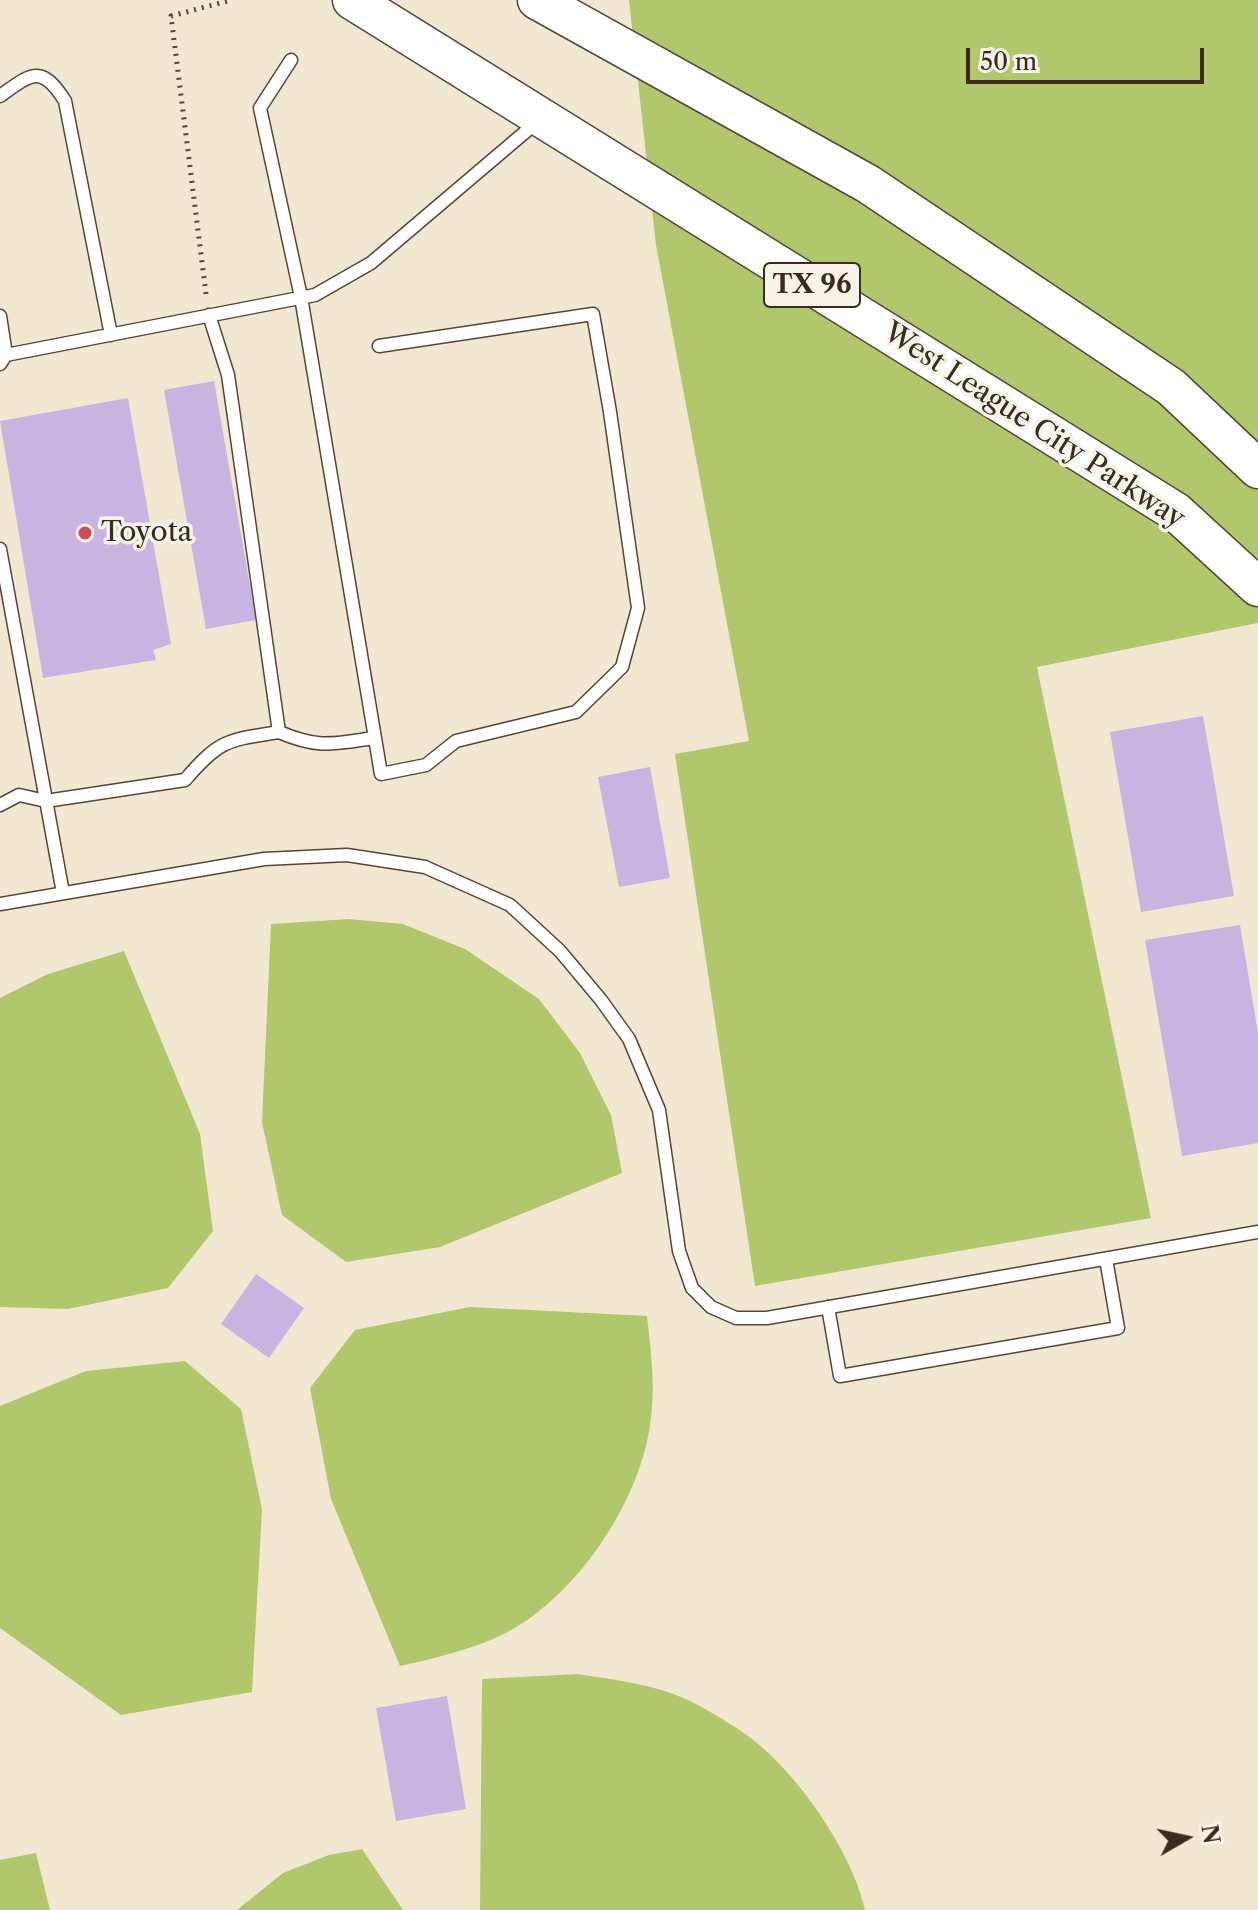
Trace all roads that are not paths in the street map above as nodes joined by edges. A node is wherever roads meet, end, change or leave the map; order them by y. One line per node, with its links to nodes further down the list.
1 (352, 0): 5 (main road, West League City Parkway / TX 96)
2 (537, 0): 12 (main road)
3 (291, 60): 6 (lane)
4 (0, 96): 9 (lane)
5 (542, 118): 6 (lane); 14 (main road, West League City Parkway / TX 96)
6 (301, 297): 7 (lane); 16 (lane)
7 (209, 315): 9 (lane); 15 (lane)
8 (0, 316): 11 (lane)
9 (111, 335): 11 (lane)
10 (379, 346): 16 (lane)
11 (3, 360)
12 (1258, 469)
13 (0, 549): 17 (lane)
14 (1258, 587)
15 (279, 732): 16 (lane); 17 (lane)
16 (374, 738)
17 (46, 801): 18 (lane); 19 (lane)
18 (0, 805)
19 (63, 893): 20 (lane); 23 (lane)
20 (0, 904)
21 (1258, 1232): 22 (lane)
22 (1106, 1259): 23 (lane); 23 (lane)
23 (828, 1307)

